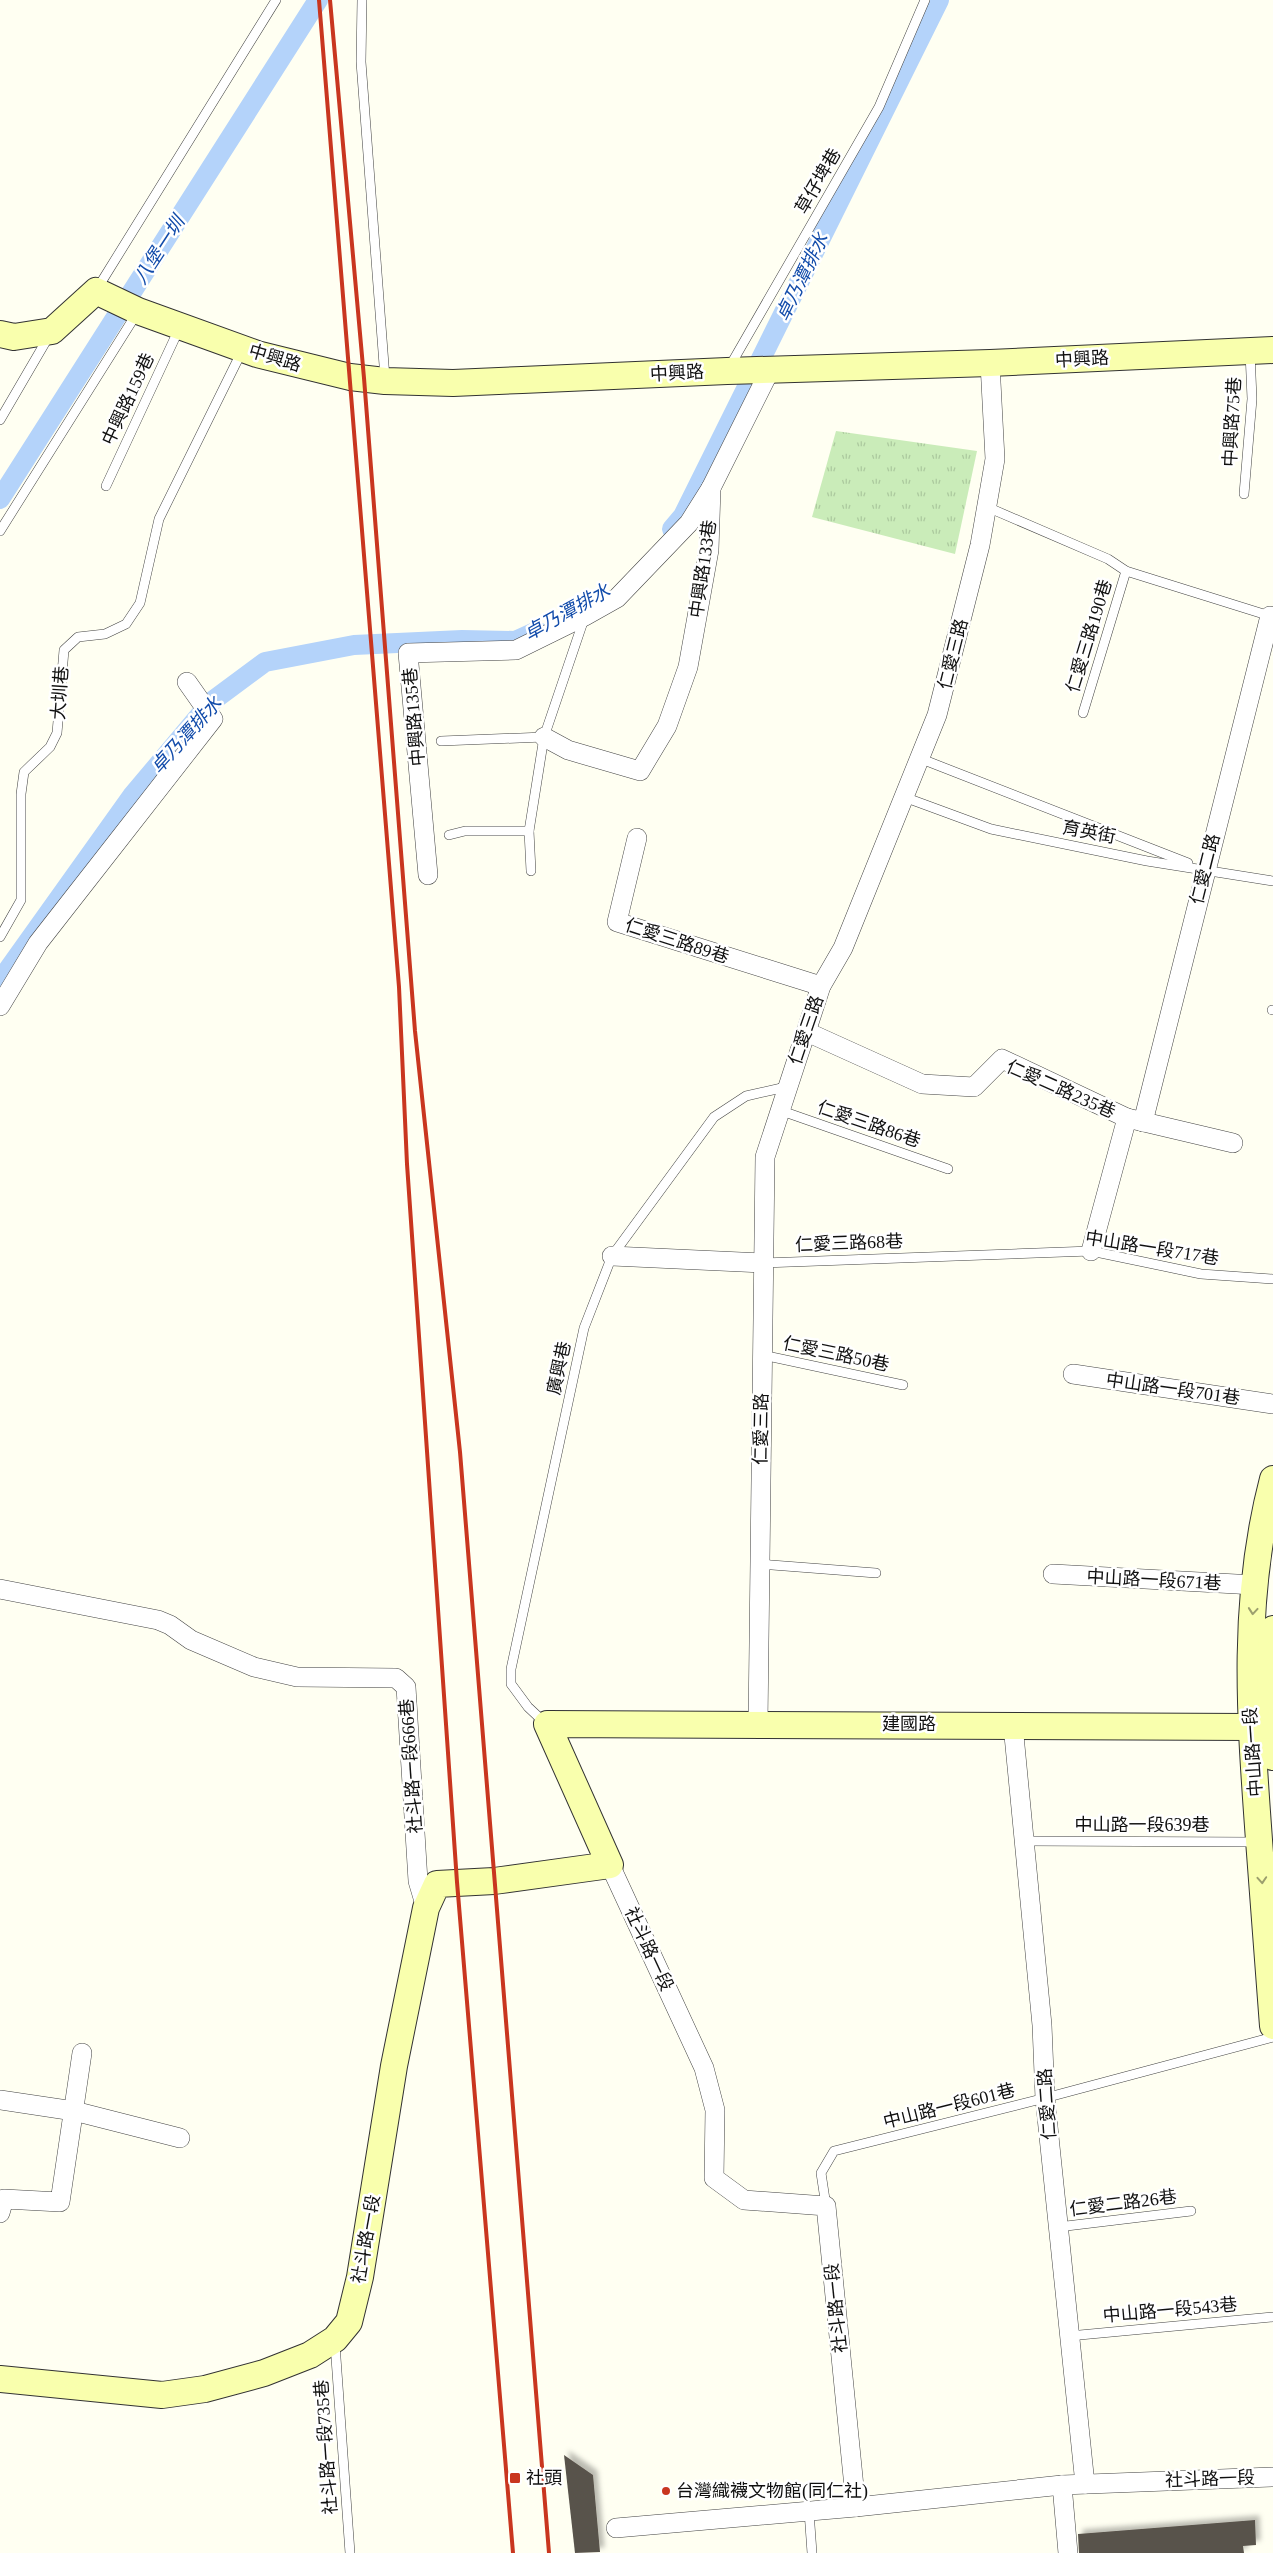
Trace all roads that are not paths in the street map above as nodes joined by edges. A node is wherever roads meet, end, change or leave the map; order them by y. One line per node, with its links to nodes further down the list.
1 (276, 0): 4 (lane)
2 (362, 0): 14 (lane)
3 (925, 0): 13 (lane, 草仔埤巷)
4 (97, 292): 5 (street, 中興路); 7 (street)
5 (138, 311): 6 (street, 中興路); 20 (lane)
6 (180, 326): 9 (street, 中興路); 16 (lane, 中興路159巷)
7 (52, 332): 8 (street); 15 (lane)
8 (0, 334)
9 (243, 349): 14 (street, 中興路); 37 (lane, 大圳巷)
10 (1262, 350): 11 (street, 中興路); 18 (lane, 中興路75巷)
11 (990, 363): 12 (street, 中興路); 19 (street, 仁愛三路)
12 (770, 370): 13 (street, 中興路); 17 (street, 中興路133巷)
13 (727, 371): 14 (street, 中興路)
14 (385, 381)
15 (0, 420)
16 (106, 486)
17 (711, 488): 22 (street, 中興路135巷); 26 (street, 中興路133巷)
18 (1244, 494)
19 (987, 506): 21 (lane, 仁愛三路190巷); 28 (street, 仁愛三路)
20 (0, 531)
21 (1126, 571): 23 (lane); 25 (lane, 仁愛三路190巷)
22 (585, 616): 26 (lane); 35 (street, 中興路135巷)
23 (1270, 616): 33 (street, 仁愛二路)
24 (187, 682): 39 (street)
25 (1083, 713)
26 (544, 737): 27 (lane); 30 (lane)
27 (441, 741)
28 (920, 758): 29 (street, 仁愛三路); 33 (lane)
29 (904, 797): 33 (lane, 育英街); 38 (street, 仁愛三路)
30 (529, 831): 31 (lane); 34 (lane)
31 (449, 835)
32 (637, 838): 38 (street, 仁愛三路89巷)
33 (1205, 870): 36 (lane, 育英街); 43 (street, 仁愛二路)
34 (531, 871)
35 (428, 875)
36 (1273, 881)
37 (0, 937)
38 (821, 986): 40 (street, 仁愛三路)
39 (0, 1006)
40 (807, 1032): 41 (street, 仁愛三路); 43 (street, 仁愛二路235巷)
41 (786, 1086): 42 (street, 仁愛三路); 47 (lane, 廣興巷)
42 (779, 1110): 45 (lane, 仁愛三路86巷); 49 (street, 仁愛三路)
43 (1135, 1120): 44 (street); 46 (street, 仁愛二路)
44 (1233, 1143)
45 (948, 1169)
46 (1091, 1251): 48 (lane, 中山路一段717巷); 50 (lane, 中山路一段717巷)
47 (612, 1256): 49 (street); 63 (lane, 廣興巷)
48 (936, 1256): 49 (lane, 仁愛三路68巷)
49 (763, 1263): 51 (street, 仁愛三路)
50 (1273, 1279)
51 (762, 1355): 53 (lane, 仁愛三路50巷); 57 (street, 仁愛三路)
52 (1074, 1374): 54 (street, 中山路一段701巷)
53 (903, 1385)
54 (1273, 1404)
55 (1273, 1479): 56 (street, 中山路一段)
56 (1267, 1529): 60 (street, 中山路一段)
57 (759, 1564): 58 (lane); 64 (street, 仁愛三路)
58 (876, 1573)
59 (1053, 1574): 60 (street, 中山路一段671巷)
60 (1255, 1585): 66 (street, 中山路一段, one-way to 66)
61 (0, 1589): 71 (street, 社斗路一段666巷)
62 (1273, 1629): 66 (street, 中山路一段)
63 (546, 1724): 64 (street, 建國路); 70 (street)
64 (758, 1724): 65 (street, 建國路)
65 (1012, 1725): 66 (street, 建國路); 68 (street, 仁愛二路)
66 (1261, 1726): 67 (street, 中山路一段); 69 (street, 中山路一段)
67 (1273, 1757)
68 (1024, 1841): 69 (lane, 中山路一段639巷); 75 (street, 仁愛二路)
69 (1260, 1842): 72 (street, 中山路一段, one-way to 72)
70 (610, 1865): 71 (street, 社斗路一段); 80 (street, 社斗路一段)
71 (426, 1908): 85 (street, 社斗路一段)
72 (1273, 2026)
73 (1273, 2037): 75 (lane, 中山路一段601巷)
74 (82, 2052): 77 (street)
75 (1045, 2098): 80 (lane, 中山路一段601巷); 82 (street, 仁愛二路)
76 (0, 2100): 77 (street)
77 (74, 2111): 78 (street); 79 (street)
78 (180, 2138)
79 (1, 2204)
80 (826, 2206): 90 (street, 社斗路一段)
81 (1192, 2211): 82 (lane, 仁愛二路26巷)
82 (1058, 2227): 84 (street, 仁愛二路)
83 (1273, 2317): 84 (lane, 中山路一段543巷)
84 (1070, 2336): 88 (street, 仁愛二路)
85 (335, 2339): 86 (street, 社斗路一段); 93 (lane, 社斗路一段735巷)
86 (0, 2379)
87 (1273, 2477): 88 (street, 社斗路一段)
88 (1085, 2484): 89 (street, 社斗路一段)
89 (1062, 2485): 90 (street, 社斗路一段); 95 (street)
90 (856, 2507): 91 (street)
91 (809, 2512): 92 (street); 94 (lane)
92 (616, 2528)
93 (350, 2553)
94 (812, 2553)
95 (1068, 2553)

